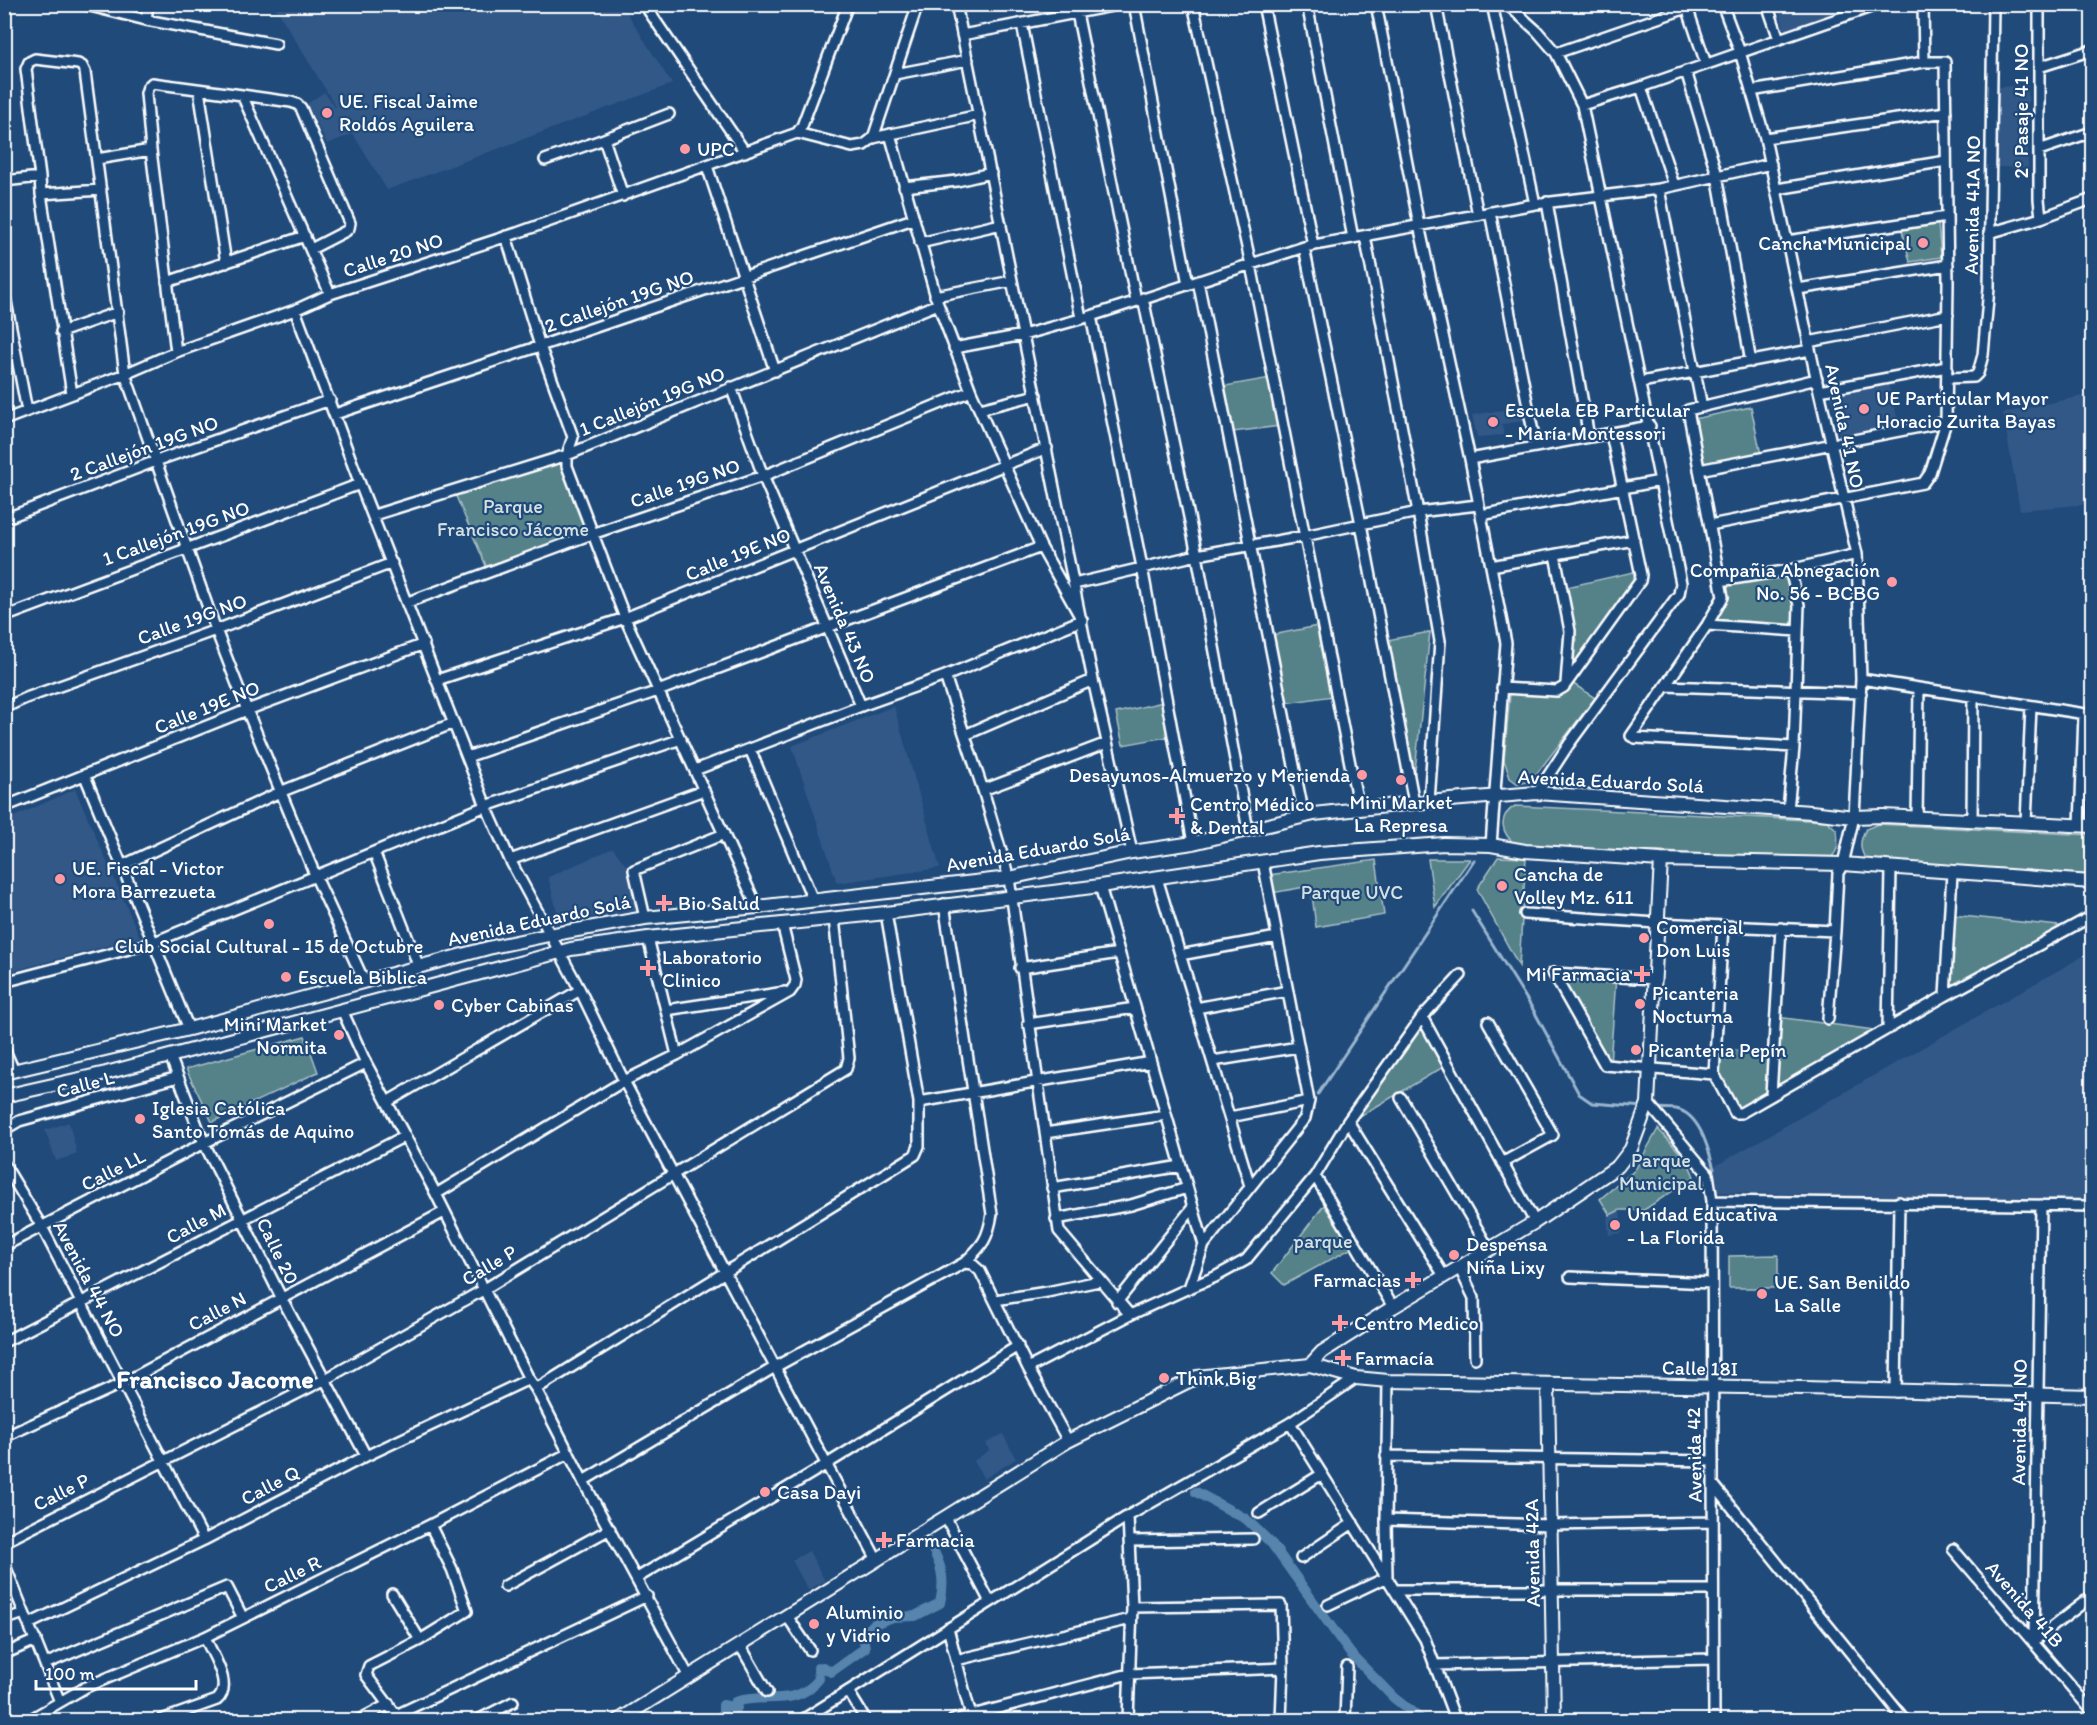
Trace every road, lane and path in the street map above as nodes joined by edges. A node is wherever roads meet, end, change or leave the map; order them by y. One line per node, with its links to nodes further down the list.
1 (148, 4): 26 (street)
2 (644, 4): 56 (street)
3 (848, 4): 49 (street)
4 (918, 4): 39 (street)
5 (956, 4): 28 (street)
6 (1123, 4): 25 (street)
7 (1134, 4): 100 (street)
8 (1193, 4): 94 (street)
9 (1263, 4): 91 (street)
10 (1307, 4): 88 (street)
11 (1376, 4): 83 (street)
12 (1436, 4): 78 (street)
13 (1492, 4): 76 (street)
14 (1523, 4): 23 (street)
15 (1722, 4): 32 (street, Avenida 41 NO)
16 (1767, 4): 29 (street)
17 (1880, 4): 29 (street)
18 (1923, 4): 35 (street)
19 (1999, 4): 22 (street)
20 (2039, 4): 37 (street, 2º Pasaje 41 NO)
21 (87, 5): 26 (street)
22 (1993, 5): 84 (street, Avenida 41A NO)
23 (1509, 6): 33 (street)
24 (1687, 6): 33 (street); 36 (street)
25 (1077, 13): 27 (street); 104 (street)
26 (146, 20): 30 (street)
27 (1022, 24): 28 (street); 109 (street)
28 (962, 35): 34 (street)
29 (1779, 39): 32 (street)
30 (276, 44)
31 (2092, 50): 37 (street)
32 (1740, 52): 36 (street); 42 (street, Avenida 41 NO)
33 (1556, 53): 44 (street)
34 (968, 60): 39 (street); 47 (street)
35 (1924, 62): 42 (street); 45 (street)
36 (1706, 64): 38 (street)
37 (2039, 67): 55 (street, 2º Pasaje 41 NO)
38 (1686, 71): 40 (street); 63 (street)
39 (895, 74): 51 (street)
40 (1641, 87): 44 (street); 66 (street)
41 (199, 90): 43 (street); 54 (street); 93 (street)
42 (1751, 91): 52 (street, Avenida 41 NO)
43 (242, 95): 85 (street); 92 (street)
44 (1582, 105): 73 (street)
45 (1946, 112): 52 (street); 59 (street)
46 (669, 114): 53 (street)
47 (979, 116): 50 (street); 62 (street)
48 (2092, 132): 55 (street)
49 (797, 133): 51 (street); 56 (street, Calle 20 NO)
50 (890, 134): 51 (street); 67 (street)
51 (873, 138)
52 (1765, 138): 60 (street, Avenida 41 NO)
53 (604, 140): 58 (street); 72 (street)
54 (151, 150): 57 (street); 99 (street)
55 (2039, 150): 80 (street, 2º Pasaje 41 NO)
56 (745, 152): 61 (street, Calle 20 NO)
57 (97, 159): 64 (street); 70 (street)
58 (545, 160)
59 (1946, 162): 69 (street); 79 (street)
60 (1772, 164): 63 (street); 69 (street, Avenida 41 NO)
61 (706, 166): 72 (street, Calle 20 NO); 96 (street)
62 (991, 173): 67 (street); 82 (street)
63 (1717, 175): 66 (street); 116 (street)
64 (40, 177): 65 (street); 71 (street)
65 (4, 181)
66 (1674, 185): 68 (street)
67 (904, 187): 81 (street)
68 (1659, 189): 73 (street); 119 (street)
69 (1777, 189): 89 (street, Avenida 41 NO)
70 (101, 190): 71 (street); 107 (street)
71 (40, 194): 110 (street)
72 (623, 196): 86 (street, Calle 20 NO)
73 (1602, 197): 75 (street); 123 (street)
74 (2092, 200): 80 (street)
75 (1547, 202): 76 (street); 138 (street)
76 (1535, 204): 77 (street)
77 (1490, 212): 78 (street); 140 (street)
78 (1478, 214): 83 (street)
79 (1947, 217): 89 (street); 95 (street)
80 (2041, 218): 84 (street)
81 (913, 219): 90 (street); 96 (street, 2 Callejón 19G NO)
82 (1001, 224): 90 (street); 98 (street)
83 (1419, 225): 87 (street); 143 (street)
84 (1989, 233): 121 (street, Avenida 41A NO)
85 (305, 236): 92 (street); 93 (street)
86 (506, 236): 103 (street, Calle 20 NO); 112 (street)
87 (1365, 236): 88 (street); 153 (street)
88 (1353, 238): 91 (street)
89 (1787, 241): 101 (street, Avenida 41 NO)
90 (920, 243): 105 (street)
91 (1309, 246): 94 (street); 157 (street)
92 (311, 249): 103 (street)
93 (226, 263): 99 (street)
94 (1251, 265): 97 (street); 160 (street)
95 (1948, 265): 101 (street); 108 (street)
96 (742, 277): 112 (street, 2 Callejón 19G NO); 118 (street)
97 (1198, 280): 100 (street); 162 (street)
98 (1012, 281): 105 (street, 1 Callejón 19G NO); 111 (street)
99 (167, 282): 115 (street)
100 (1188, 284): 104 (street)
101 (1798, 290): 113 (street, Avenida 41 NO)
102 (4, 291): 132 (street)
103 (330, 294): 106 (street, Calle 20 NO)
104 (1140, 299): 109 (street); 167 (street)
105 (936, 300): 114 (street); 118 (street, 1 Callejón 19G NO)
106 (295, 310): 115 (street, Calle 20 NO); 129 (street)
107 (118, 312): 110 (street); 120 (street)
108 (1947, 315): 113 (street); 117 (street)
109 (1086, 317): 111 (street); 171 (street)
110 (61, 332): 127 (street)
111 (1023, 335): 114 (street); 128 (street)
112 (540, 346): 133 (street, 2 Callejón 19G NO); 142 (street)
113 (1809, 346): 116 (street); 122 (street, Avenida 41 NO)
114 (954, 348): 125 (street)
115 (176, 352): 120 (street, Calle 20 NO)
116 (1751, 362): 119 (street)
117 (1947, 367): 121 (street); 126 (street)
118 (774, 370): 124 (street, 1 Callejón 19G NO)
119 (1695, 372): 123 (street); 130 (street)
120 (125, 374): 127 (street, Calle 20 NO); 144 (street)
121 (1947, 378): 135 (street)
122 (1816, 380): 126 (street, Avenida 41 NO); 130 (street)
123 (1641, 382): 136 (street)
124 (731, 387): 142 (street, 1 Callejón 19G NO); 147 (street, Avenida 43 NO)
125 (971, 391): 131 (street); 147 (street, Calle 19G NO)
126 (1819, 391): 139 (street, Avenida 41 NO)
127 (72, 394): 132 (street, Calle 20 NO)
128 (1036, 394): 131 (street); 141 (street)
129 (330, 400): 133 (street); 144 (street, 2 Callejón 19G NO)
130 (1702, 407): 146 (street)
131 (980, 409): 145 (street)
132 (27, 411): 134 (street, Calle 20 NO)
133 (335, 414): 149 (street)
134 (4, 420)
135 (1946, 422): 139 (street); 151 (street)
136 (1650, 426): 137 (street); 148 (street)
137 (1611, 434): 138 (street); 150 (street)
138 (1589, 437): 140 (street)
139 (1832, 446): 146 (street); 151 (street, Avenida 41 NO)
140 (1536, 447): 143 (street)
141 (1047, 448): 145 (street, Calle 19E NO); 174 (street)
142 (567, 455): 154 (street, 1 Callejón 19G NO); 159 (street)
143 (1470, 459): 152 (street)
144 (156, 461): 156 (street, 2 Callejón 19G NO); 164 (street)
145 (1004, 465): 163 (street); 165 (street, Calle 19E NO)
146 (1699, 470): 158 (street)
147 (763, 476): 159 (street, Calle 19G NO); 165 (street, Avenida 43 NO)
148 (1660, 481): 150 (street); 213 (street)
149 (360, 484): 154 (street); 164 (street, 1 Callejón 19G NO)
150 (1622, 488): 155 (street); 161 (street)
151 (1843, 500): 158 (street); 166 (street, Avenida 41 NO)
152 (1479, 505): 153 (street); 155 (street)
153 (1418, 512): 157 (street); 215 (street)
154 (374, 515): 169 (street)
155 (1480, 515): 170 (street)
156 (4, 519)
157 (1361, 524): 160 (street); 216 (street)
158 (1710, 525): 173 (street)
159 (592, 534): 175 (street, Calle 19G NO); 177 (street)
160 (1304, 536): 162 (street); 219 (street)
161 (1634, 540): 168 (street); 188 (street)
162 (1250, 545): 167 (street); 221 (street)
163 (1041, 547): 178 (street); 180 (street)
164 (187, 549): 176 (street, 1 Callejón 19G NO); 181 (street)
165 (795, 551): 177 (street, Calle 19E NO); 180 (street, Avenida 43 NO)
166 (1857, 554): 172 (street); 185 (street, Avenida 41 NO)
167 (1197, 555): 171 (street); 227 (street)
168 (1555, 555): 170 (street); 188 (street)
169 (392, 563): 175 (street); 181 (street, Calle 19G NO)
170 (1491, 566): 190 (street)
171 (1142, 567): 174 (street); 229 (street)
172 (1790, 570): 173 (street); 182 (street)
173 (1720, 581): 179 (street)
174 (1074, 584): 178 (street)
175 (408, 602): 183 (street)
176 (4, 617)
177 (625, 618): 186 (street, Calle 19E NO); 192 (street)
178 (1082, 620): 184 (street); 187 (street)
179 (1707, 625): 182 (street); 189 (street)
180 (827, 628): 192 (street); 196 (street, Avenida 43 NO)
181 (216, 630): 198 (street, Calle 19G NO); 199 (street)
182 (1798, 631): 193 (street)
183 (424, 644): 186 (street); 199 (street, Calle 19E NO)
184 (945, 676): 196 (street); 202 (street)
185 (1861, 679): 191 (street); 194 (street, Avenida 41 NO)
186 (437, 680): 201 (street)
187 (1093, 680): 202 (street); 204 (street)
188 (1566, 682): 190 (street)
189 (1665, 686): 193 (street); 205 (street)
190 (1502, 688): 214 (street)
191 (1918, 689): 195 (street); 223 (street)
192 (658, 691): 203 (street); 207 (street)
193 (1796, 691): 194 (street); 205 (street)
194 (1861, 693): 222 (street, Avenida 41 NO)
195 (1973, 697): 197 (street); 224 (street)
196 (861, 706): 206 (street)
197 (2031, 706): 200 (street); 225 (street)
198 (4, 708)
199 (247, 710): 209 (street, Calle 19E NO); 212 (street)
200 (2088, 715): 226 (street)
201 (454, 723): 207 (street); 212 (street)
202 (965, 735): 211 (street)
203 (681, 739): 208 (street); 217 (street)
204 (1107, 743): 211 (street); 232 (street)
205 (1794, 747): 220 (street)
206 (750, 749): 208 (street); 246 (street)
207 (467, 757): 217 (street)
208 (695, 770): 210 (street)
209 (85, 776): 218 (street, Calle 19E NO); 237 (street)
210 (704, 790): 228 (street); 233 (street)
211 (983, 790): 241 (street)
212 (280, 792): 237 (street); 240 (street)
213 (1537, 793): 214 (main road, Avenida Eduardo Solá); 220 (main road, Avenida Eduardo Solá)
214 (1495, 797): 215 (main road, Avenida Eduardo Solá); 230 (street)
215 (1429, 802): 216 (main road, Avenida Eduardo Solá)
216 (1414, 803): 219 (main road, Avenida Eduardo Solá)
217 (486, 806): 231 (street); 233 (street)
218 (4, 807)
219 (1359, 809): 221 (main road, Avenida Eduardo Solá)
220 (1788, 810): 222 (main road, Avenida Eduardo Solá)
221 (1304, 816): 227 (main road, Avenida Eduardo Solá)
222 (1854, 817): 223 (main road, Avenida Eduardo Solá); 236 (street, Avenida 41 NO)
223 (1917, 818): 224 (main road, Avenida Eduardo Solá)
224 (1972, 821): 225 (main road, Avenida Eduardo Solá)
225 (2026, 823): 226 (main road, Avenida Eduardo Solá)
226 (2086, 826)
227 (1248, 830): 229 (main road, Avenida Eduardo Solá)
228 (724, 834): 248 (street); 252 (street)
229 (1193, 843): 232 (main road, Avenida Eduardo Solá)
230 (1491, 845): 234 (main road, Avenida Eduardo Solá); 235 (main road, Avenida Eduardo Solá)
231 (374, 852): 240 (street); 266 (street)
232 (1132, 852): 241 (main road, Avenida Eduardo Solá)
233 (510, 860): 259 (street)
234 (1661, 860): 236 (main road, Avenida Eduardo Solá); 254 (main road)
235 (1263, 862): 242 (main road, Avenida Eduardo Solá); 260 (street)
236 (1843, 864): 238 (main road, Avenida Eduardo Solá); 258 (street, Avenida 41 NO)
237 (121, 866): 262 (street)
238 (1891, 869): 239 (main road, Avenida Eduardo Solá); 285 (street)
239 (1952, 873): 243 (main road, Avenida Eduardo Solá); 275 (street)
240 (315, 875): 262 (street); 270 (street)
241 (1009, 878): 245 (street); 246 (main road, Avenida Eduardo Solá)
242 (1157, 878): 244 (main road, Avenida Eduardo Solá); 265 (street)
243 (2092, 882)
244 (1100, 886): 245 (main road, Avenida Eduardo Solá); 264 (street)
245 (1010, 897): 247 (main road, Avenida Eduardo Solá); 267 (street)
246 (813, 900): 248 (main road, Avenida Eduardo Solá)
247 (944, 904): 249 (main road, Avenida Eduardo Solá); 301 (street)
248 (757, 907): 252 (main road, Avenida Eduardo Solá)
249 (886, 913): 253 (main road, Avenida Eduardo Solá); 307 (street)
250 (1525, 914): 254 (street)
251 (2092, 916): 275 (street)
252 (645, 918): 259 (main road, Avenida Eduardo Solá)
253 (834, 918): 255 (main road, Avenida Eduardo Solá); 319 (street, Calle P)
254 (1657, 923): 256 (street); 269 (main road)
255 (782, 924): 261 (main road, Avenida Eduardo Solá); 274 (street)
256 (1723, 926): 257 (street); 297 (street)
257 (1781, 928): 258 (street); 302 (street)
258 (1835, 931): 281 (street, Avenida 41 NO)
259 (549, 935): 263 (street); 266 (main road, Avenida Eduardo Solá)
260 (1277, 937): 265 (street); 273 (street)
261 (648, 938): 263 (main road, Avenida Eduardo Solá); 279 (street)
262 (152, 943): 271 (street); 284 (street)
263 (558, 952): 272 (street); 278 (main road, Avenida Eduardo Solá)
264 (1119, 953): 267 (street); 276 (street)
265 (1180, 955): 277 (street)
266 (419, 967): 270 (main road, Avenida Eduardo Solá)
267 (1020, 968): 283 (street)
268 (1461, 975): 280 (street)
269 (1654, 979): 294 (main road); 294 (street)
270 (364, 981): 284 (main road, Avenida Eduardo Solá)
271 (4, 982)
272 (580, 990): 300 (street); 306 (street)
273 (1288, 991): 277 (street); 286 (street)
274 (790, 992): 279 (street); 289 (street)
275 (1945, 996): 285 (street)
276 (1135, 1008): 283 (street); 292 (street)
277 (1196, 1008): 291 (street)
278 (342, 1010): 290 (main road, Avenida Eduardo Solá); 293 (street)
279 (666, 1010): 289 (street)
280 (1422, 1017): 311 (street); 317 (street)
281 (1828, 1019)
282 (1488, 1022): 317 (street)
283 (1028, 1024): 299 (street)
284 (189, 1029): 288 (main road, Avenida Eduardo Solá)
285 (1888, 1029): 302 (street)
286 (1298, 1047): 291 (street); 305 (street)
287 (4, 1048): 295 (street)
288 (99, 1051): 295 (main road, Avenida Eduardo Solá); 296 (main road)
289 (677, 1055): 300 (street)
290 (170, 1056): 296 (main road, Avenida Eduardo Solá); 298 (street, Calle 20)
291 (1213, 1061): 310 (street)
292 (1151, 1062): 299 (street); 309 (street)
293 (366, 1063): 306 (street); 315 (street, Calle LL)
294 (1650, 1070): 297 (street); 308 (main road)
295 (9, 1072)
296 (106, 1073): 303 (main road, Avenida Eduardo Solá)
297 (1714, 1074): 302 (street)
298 (178, 1077): 312 (street, Calle L); 315 (street, Calle 20)
299 (1037, 1080): 301 (street); 313 (street)
300 (624, 1081): 319 (street); 324 (street)
301 (974, 1091): 307 (street); 338 (street)
302 (1771, 1095)
303 (4, 1096)
304 (1401, 1098): 337 (street)
305 (1309, 1101): 310 (street); 321 (street)
306 (387, 1102): 314 (street)
307 (918, 1102): 340 (street)
308 (1648, 1103): 325 (street, Avenida 42); 333 (main road)
309 (1166, 1115): 313 (street); 318 (street)
310 (1230, 1117): 321 (street)
311 (1348, 1121): 320 (street); 341 (street)
312 (4, 1133)
313 (1045, 1133): 322 (street)
314 (405, 1136): 324 (street); 331 (street, Calle M)
315 (204, 1143): 331 (street, Calle 20); 334 (street, Calle LL)
316 (4, 1164): 334 (street, Avenida 44 NO)
317 (1503, 1164): 333 (street)
318 (1181, 1166): 322 (street); 323 (street)
319 (674, 1174): 340 (street); 346 (street, Calle P)
320 (1315, 1176): 345 (street); 351 (street)
321 (1250, 1186): 335 (street)
322 (1052, 1188): 332 (street)
323 (1187, 1188): 329 (street); 332 (street)
324 (436, 1194): 330 (street)
325 (1712, 1201): 326 (street); 344 (street, Avenida 42)
326 (1899, 1202): 327 (street); 367 (street)
327 (2041, 1205): 328 (street); 368 (street, Avenida 41 NO)
328 (2092, 1206)
329 (1193, 1207): 335 (street); 349 (street)
330 (444, 1212): 346 (street); 347 (street, Calle N)
331 (242, 1219): 347 (street, Calle 20); 350 (street, Calle M)
332 (1056, 1219): 343 (street)
333 (1535, 1222): 337 (main road)
334 (42, 1227): 336 (street, Calle LL); 350 (street, Avenida 44 NO)
335 (1204, 1245): 345 (street)
336 (4, 1246)
337 (1489, 1249): 339 (main road)
338 (964, 1263): 348 (street); 357 (street)
339 (1459, 1267): 341 (main road); 355 (street)
340 (726, 1274): 357 (street); 366 (street)
341 (1444, 1276): 351 (main road)
342 (1570, 1277): 344 (street)
343 (1100, 1281): 348 (street); 349 (street)
344 (1711, 1283): 365 (street, Avenida 42)
345 (1189, 1288): 352 (street)
346 (483, 1290): 360 (street); 361 (street, Calle P)
347 (281, 1297): 361 (street, Calle 20); 363 (street, Calle N)
348 (995, 1300): 354 (street)
349 (1118, 1302): 352 (street)
350 (81, 1303): 353 (street, Calle M); 363 (street, Avenida 44 NO)
351 (1393, 1307): 356 (main road)
352 (1130, 1315): 358 (street)
353 (4, 1342)
354 (1018, 1346): 358 (street); 379 (street)
355 (1474, 1358)
356 (1310, 1365): 359 (main road, Calle 18I); 372 (main road)
357 (775, 1367): 379 (street); 381 (street)
358 (1028, 1368): 372 (street)
359 (1356, 1378): 362 (main road, Calle 18I); 370 (street)
360 (529, 1379): 366 (street); 374 (street, Calle Q)
361 (324, 1380): 374 (street, Calle 20); 377 (street, Calle P)
362 (1388, 1381): 364 (main road, Calle 18I); 375 (street)
363 (123, 1383): 371 (street, Calle N); 377 (street, Avenida 44 NO)
364 (1548, 1384): 365 (main road, Calle 18I); 376 (main road, Avenida 42A)
365 (1711, 1388): 367 (main road, Calle 18I); 378 (street, Avenida 42)
366 (536, 1389): 373 (street)
367 (1896, 1392): 368 (main road, Calle 18I)
368 (2037, 1395): 369 (main road, Calle 18I); 422 (street, Avenida 41 NO)
369 (2092, 1396)
370 (1290, 1423): 380 (street); 384 (street)
371 (4, 1437)
372 (1068, 1441): 385 (main road)
373 (569, 1453): 381 (street); 389 (street, Calle R)
374 (366, 1455): 393 (street, Calle Q)
375 (1386, 1456): 376 (street); 386 (street)
376 (1550, 1458): 378 (street); 390 (main road, Avenida 42A)
377 (163, 1460): 393 (street, Avenida 44 NO); 395 (street, Calle P)
378 (1712, 1461): 382 (street, Avenida 42)
379 (827, 1464): 398 (street); 401 (street)
380 (1322, 1474): 383 (street); 388 (street)
381 (583, 1481): 391 (street)
382 (1713, 1484): 387 (street, Avenida 42); 457 (street)
383 (1258, 1513)
384 (1128, 1516): 394 (street); 409 (street)
385 (946, 1518): 398 (main road); 409 (street)
386 (1386, 1520): 390 (street); 400 (street)
387 (1712, 1522): 390 (street); 405 (street, Avenida 42)
388 (1353, 1523): 397 (street); 400 (street)
389 (430, 1525): 414 (street, Calle R); 421 (street)
390 (1551, 1525): 403 (main road, Avenida 42A)
391 (610, 1529): 401 (street); 402 (street)
392 (1252, 1539): 394 (street)
393 (204, 1540): 417 (street, Calle Q)
394 (1131, 1541): 411 (street)
395 (4, 1542)
396 (1953, 1549): 422 (street, Avenida 41B)
397 (1301, 1558)
398 (877, 1560): 413 (main road)
399 (4, 1563): 412 (street)
400 (1387, 1577): 404 (street); 410 (street)
401 (637, 1578): 407 (street)
402 (505, 1586)
403 (1552, 1589): 404 (street); 405 (street); 428 (main road, Avenida 42A)
404 (1395, 1590): 430 (street)
405 (1713, 1590): 426 (street, Avenida 42)
406 (392, 1594): 421 (street)
407 (647, 1596): 434 (street); 441 (street)
408 (2092, 1596): 422 (street)
409 (990, 1602): 418 (street)
410 (1328, 1605)
411 (1132, 1607): 415 (street); 432 (street)
412 (24, 1613): 416 (street); 417 (street)
413 (787, 1616): 423 (main road); 424 (street)
414 (243, 1618): 419 (street, Calle R); 429 (street)
415 (1131, 1619): 427 (street); 433 (street)
416 (4, 1620)
417 (29, 1624): 420 (street)
418 (948, 1628): 427 (street); 435 (street)
419 (205, 1637): 437 (street, Calle R); 445 (street)
420 (36, 1640): 425 (street); 429 (street)
421 (420, 1640): 439 (street)
422 (2034, 1641): 440 (street, Avenida 41B)
423 (740, 1645): 434 (main road); 436 (street)
424 (810, 1650)
425 (4, 1654)
426 (1713, 1659): 428 (street); 456 (street, Avenida 42)
427 (956, 1660): 442 (street)
428 (1553, 1663): 430 (street); 455 (main road, Avenida 42A)
429 (45, 1664): 437 (street)
430 (1434, 1665): 443 (street)
431 (1347, 1667): 454 (street)
432 (1283, 1668): 433 (street); 453 (street)
433 (1129, 1674): 442 (street); 452 (street)
434 (690, 1677): 448 (main road)
435 (848, 1691): 449 (street); 450 (street)
436 (767, 1692)
437 (60, 1702): 444 (street, Calle R)
438 (513, 1702): 447 (street)
439 (389, 1704): 441 (street); 446 (street)
440 (2092, 1711)
441 (398, 1718)
442 (971, 1718): 451 (street)
443 (1455, 1719)
444 (29, 1720)
445 (161, 1720)
446 (359, 1720)
447 (478, 1720)
448 (619, 1720)
449 (802, 1720)
450 (866, 1720)
451 (953, 1720)
452 (1128, 1720)
453 (1281, 1720)
454 (1345, 1720)
455 (1554, 1720)
456 (1714, 1720)
457 (1905, 1720)

